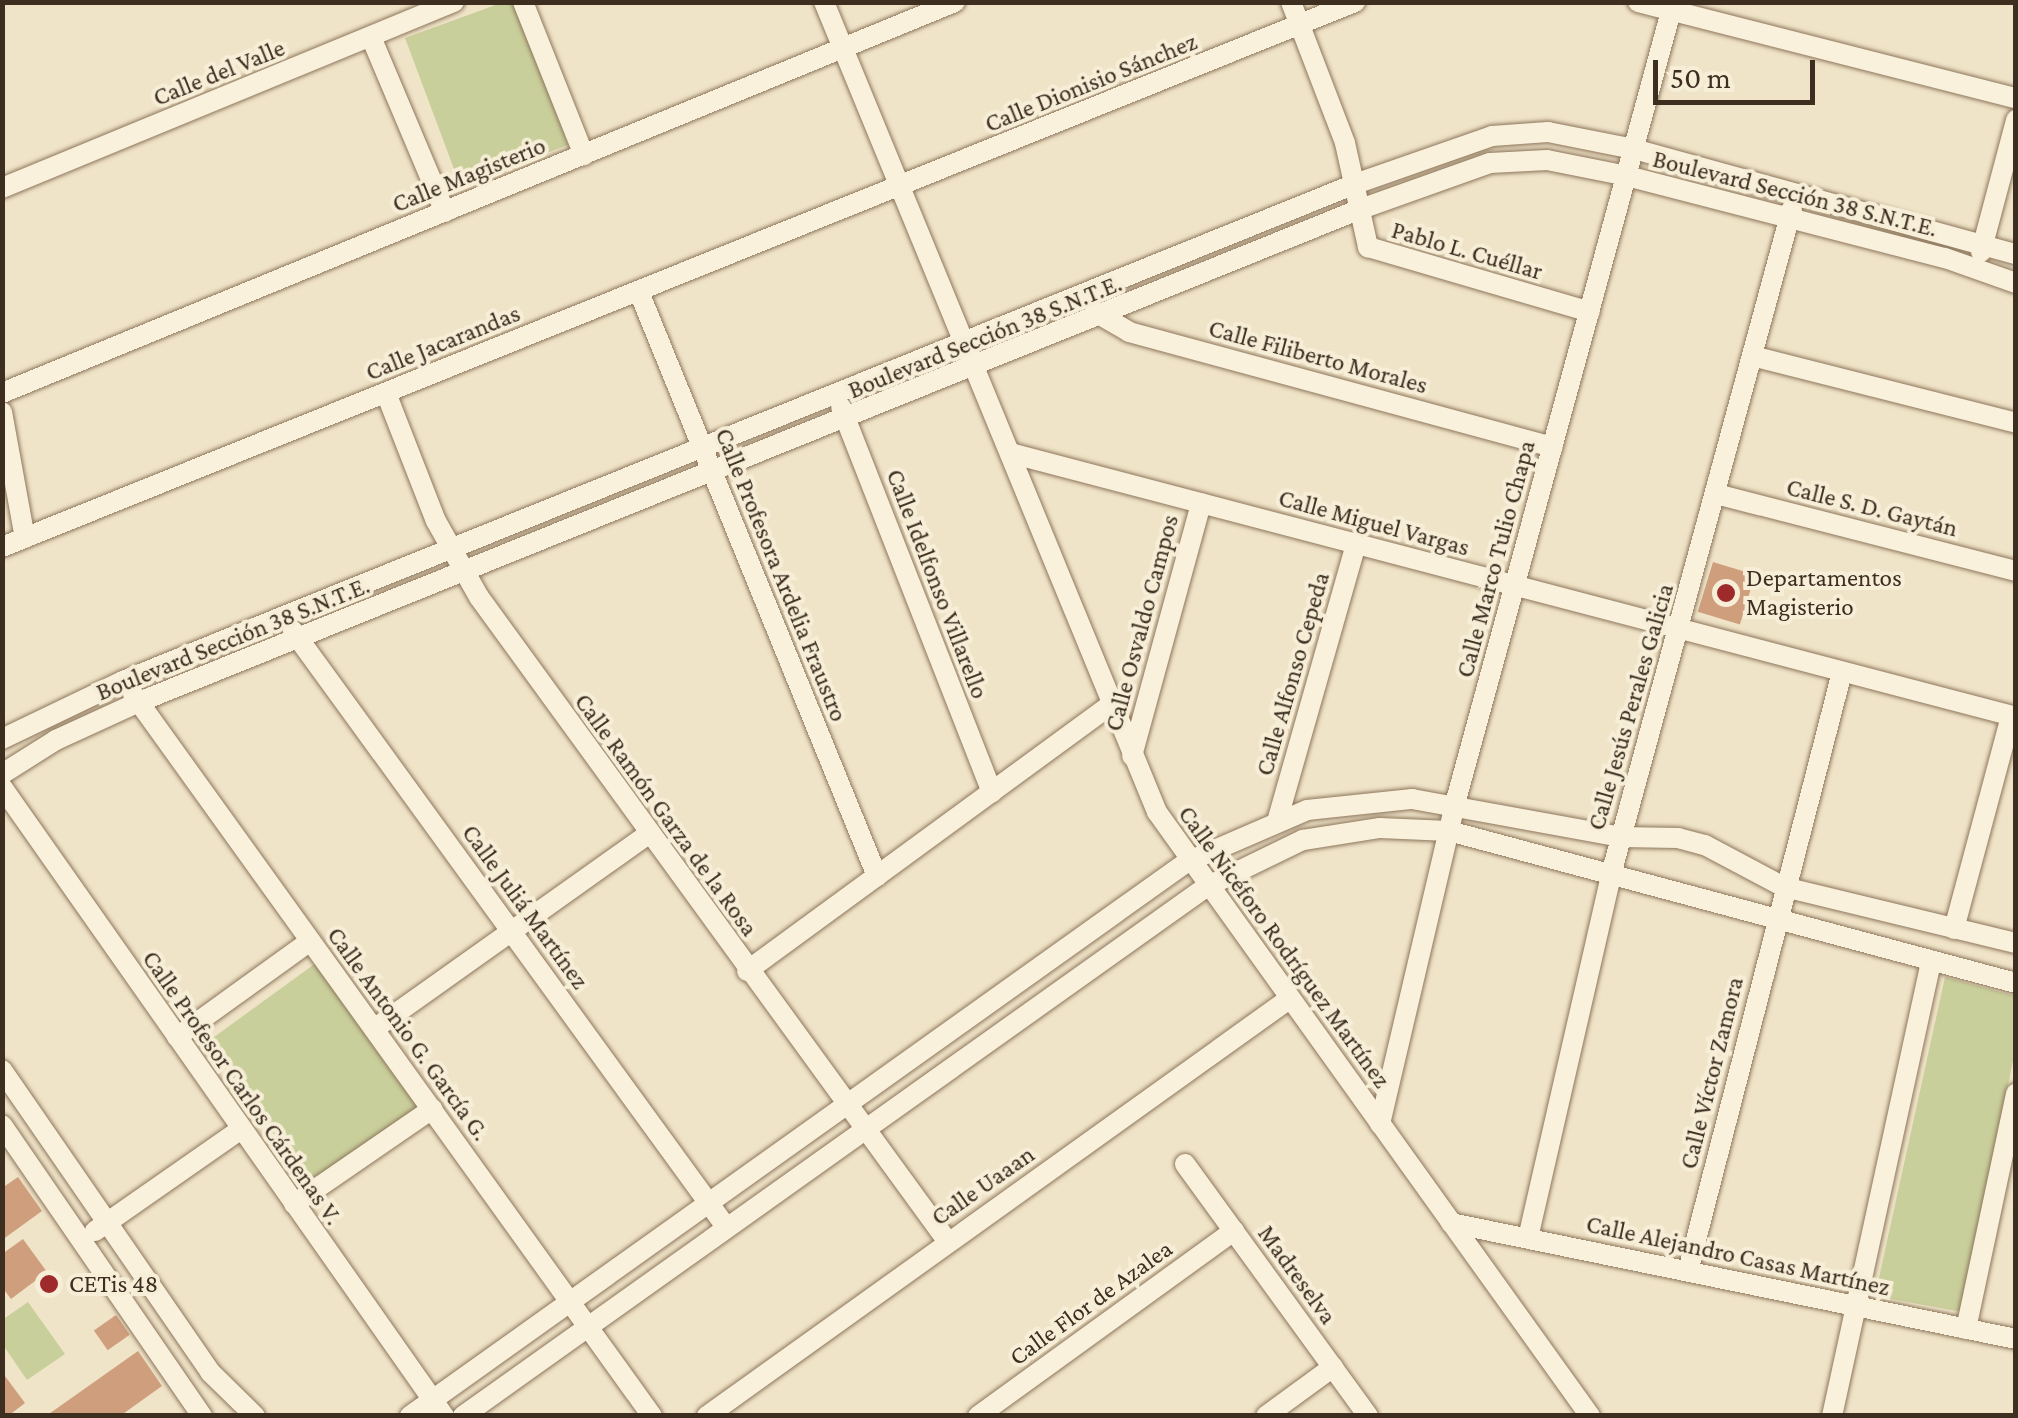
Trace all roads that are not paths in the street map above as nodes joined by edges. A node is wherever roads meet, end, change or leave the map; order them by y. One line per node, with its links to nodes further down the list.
1 (454, 2): 10 (street, Calle del Valle)
2 (523, 2): 15 (street)
3 (824, 2): 11 (street, Calle Nicéforo Rodríguez Martínez)
4 (955, 2): 11 (street, Calle Magisterio)
5 (1290, 2): 9 (street)
6 (1355, 2): 9 (street, Calle Dionisio Sánchez)
7 (1638, 2): 8 (street)
8 (1672, 11): 12 (street); 14 (street, Calle Marco Tulio Chapa)
9 (1300, 25): 17 (street); 19 (street, Calle Dionisio Sánchez)
10 (371, 38): 18 (street, Calle del Valle); 22 (street)
11 (843, 48): 15 (street, Calle Magisterio); 19 (street, Calle Nicéforo Rodríguez Martínez)
12 (2016, 98)
13 (2016, 120): 24 (street)
14 (1634, 148): 16 (street, Calle Marco Tulio Chapa); 17 (street, Boulevard Sección 38 S.N.T.E.); 20 (street, Boulevard Sección 38 S.N.T.E.)
15 (584, 155): 22 (street, Calle Magisterio)
16 (1627, 176): 21 (street, Boulevard Sección 38 S.N.T.E.); 23 (street, Boulevard Sección 38 S.N.T.E.); 30 (street, Calle Marco Tulio Chapa)
17 (1355, 184): 21 (street); 29 (street, Boulevard Sección 38 S.N.T.E.)
18 (2, 188)
19 (902, 188): 28 (street, Calle Jacarandas); 32 (street, Calle Nicéforo Rodríguez Martínez)
20 (1796, 192): 23 (street, Calle Jesús Perales Galicia); 24 (street, Boulevard Sección 38 S.N.T.E.)
21 (1358, 210): 30 (street, Pablo L. Cuéllar); 31 (street, Boulevard Sección 38 S.N.T.E.)
22 (445, 212): 36 (street, Calle Magisterio)
23 (1789, 218): 26 (street, Boulevard Sección 38 S.N.T.E.); 33 (street, Calle Jesús Perales Galicia)
24 (1983, 242): 25 (street, Boulevard Sección 38 S.N.T.E.); 26 (street)
25 (2016, 254)
26 (1977, 268): 27 (street, Boulevard Sección 38 S.N.T.E.)
27 (2016, 284)
28 (639, 292): 35 (street, Calle Jacarandas); 41 (street, Calle Profesora Ardelia Fraustro)
29 (1078, 298): 31 (street, Calle Filiberto Morales); 32 (street, Boulevard Sección 38 S.N.T.E.)
30 (1590, 312): 42 (street, Calle Marco Tulio Chapa)
31 (1102, 318): 34 (street, Boulevard Sección 38 S.N.T.E.); 42 (street, Calle Filiberto Morales)
32 (965, 342): 34 (street, Calle Nicéforo Rodríguez Martínez); 37 (street, Boulevard Sección 38 S.N.T.E.)
33 (1752, 356): 40 (street); 45 (street, Calle Jesús Perales Galicia)
34 (976, 368): 39 (street, Boulevard Sección 38 S.N.T.E.); 43 (street, Calle Nicéforo Rodríguez Martínez)
35 (386, 392): 47 (street, Calle Jacarandas); 50 (street, Calle Ramón Garza de la Rosa)
36 (2, 393)
37 (836, 394): 39 (street, Calle Idelfonso Villarello); 41 (street, Boulevard Sección 38 S.N.T.E.)
38 (2, 412): 47 (street)
39 (846, 420): 44 (street, Boulevard Sección 38 S.N.T.E.); 66 (street, Calle Idelfonso Villarello)
40 (2016, 423)
41 (702, 447): 44 (street, Calle Profesora Ardelia Fraustro); 50 (street, Boulevard Sección 38 S.N.T.E.)
42 (1553, 447): 53 (street, Calle Marco Tulio Chapa)
43 (1010, 454): 46 (street, Calle Miguel Vargas); 60 (street, Calle Nicéforo Rodríguez Martínez)
44 (712, 474): 52 (street, Boulevard Sección 38 S.N.T.E.); 74 (street, Calle Profesora Ardelia Fraustro)
45 (1716, 494): 51 (street, Calle S. D. Gaytán); 55 (street, Calle Jesús Perales Galicia)
46 (1200, 503): 48 (street, Calle Miguel Vargas); 63 (street, Calle Osvaldo Campos)
47 (25, 538): 49 (street, Calle Jacarandas)
48 (1356, 544): 53 (street, Calle Miguel Vargas); 68 (street, Calle Alfonso Cepeda)
49 (2, 547)
50 (450, 550): 52 (street, Calle Ramón Garza de la Rosa); 54 (street, Boulevard Sección 38 S.N.T.E.)
51 (2016, 571)
52 (463, 572): 56 (street, Boulevard Sección 38 S.N.T.E.); 70 (street, Calle Ramón Garza de la Rosa)
53 (1515, 586): 55 (street, Calle Miguel Vargas); 67 (street, Calle Marco Tulio Chapa)
54 (283, 617): 56 (street, Calle Juliá Martínez); 58 (street, Boulevard Sección 38 S.N.T.E.)
55 (1679, 629): 57 (street, Calle Miguel Vargas); 71 (street, Calle Jesús Perales Galicia)
56 (300, 639): 59 (street, Boulevard Sección 38 S.N.T.E.); 79 (street, Calle Juliá Martínez)
57 (1842, 672): 61 (street, Calle Miguel Vargas); 76 (street, Calle Víctor Zamora)
58 (124, 680): 59 (street, Calle Antonio G. García G.); 62 (street, Boulevard Sección 38 S.N.T.E.)
59 (139, 702): 64 (street, Boulevard Sección 38 S.N.T.E.); 80 (street, Calle Antonio G. García G.)
60 (1112, 704): 63 (street, Calle Nicéforo Rodríguez Martínez); 66 (street)
61 (2014, 716): 78 (street)
62 (2, 739)
63 (1132, 756): 72 (street, Calle Nicéforo Rodríguez Martínez)
64 (2, 774)
65 (2, 787): 87 (street, Calle Profesor Carlos Cárdenas V.)
66 (992, 792): 74 (street)
67 (1455, 804): 68 (street); 69 (street, Calle Marco Tulio Chapa); 71 (street)
68 (1278, 818): 72 (street)
69 (1449, 832): 73 (street); 75 (street); 92 (street, Calle Marco Tulio Chapa)
70 (648, 834): 79 (street); 83 (street, Calle Ramón Garza de la Rosa)
71 (1621, 837): 73 (street, Calle Jesús Perales Galicia); 76 (street)
72 (1188, 862): 75 (street, Calle Nicéforo Rodríguez Martínez); 90 (street)
73 (1612, 872): 77 (street); 103 (street, Calle Jesús Perales Galicia)
74 (876, 876): 83 (street)
75 (1206, 886): 85 (street, Calle Nicéforo Rodríguez Martínez); 95 (street)
76 (1784, 888): 77 (street, Calle Víctor Zamora); 78 (street)
77 (1776, 918): 82 (street); 106 (street, Calle Víctor Zamora)
78 (1954, 929): 81 (street)
79 (512, 931): 86 (street); 98 (street, Calle Juliá Martínez)
80 (310, 942): 86 (street, Calle Antonio G. García G.); 87 (street)
81 (2016, 943)
82 (1931, 960): 84 (street); 108 (street)
83 (748, 971): 90 (street, Calle Ramón Garza de la Rosa)
84 (2016, 983)
85 (1290, 999): 92 (street, Calle Nicéforo Rodríguez Martínez); 105 (street, Calle Uaaan)
86 (374, 1029): 91 (street, Calle Antonio G. García G.)
87 (177, 1036): 94 (street, Calle Profesor Carlos Cárdenas V.)
88 (2, 1070): 100 (street)
89 (2016, 1093): 110 (street)
90 (846, 1106): 95 (street, Calle Ramón Garza de la Rosa); 98 (street)
91 (432, 1109): 97 (street); 107 (street, Calle Antonio G. García G.)
92 (1380, 1124): 99 (street, Calle Nicéforo Rodríguez Martínez)
93 (2, 1125): 104 (street)
94 (241, 1129): 97 (street, Calle Profesor Carlos Cárdenas V.); 100 (street)
95 (863, 1130): 101 (street); 105 (street, Calle Ramón Garza de la Rosa)
96 (1185, 1164): 102 (street, Madreselva)
97 (294, 1204): 113 (street, Calle Profesor Carlos Cárdenas V.)
98 (710, 1204): 101 (street, Calle Juliá Martínez); 107 (street)
99 (1451, 1223): 103 (street, Calle Alejandro Casas Martínez); 124 (street, Calle Nicéforo Rodríguez Martínez)
100 (105, 1224): 104 (street); 116 (street)
101 (726, 1227): 109 (street)
102 (1234, 1231): 112 (street, Madreselva); 121 (street, Calle Flor de Azalea)
103 (1528, 1238): 106 (street, Calle Alejandro Casas Martínez)
104 (82, 1240): 115 (street)
105 (948, 1242): 114 (street, Calle Uaaan)
106 (1688, 1271): 108 (street, Calle Alejandro Casas Martínez)
107 (572, 1304): 109 (street, Calle Antonio G. García G.); 113 (street)
108 (1856, 1306): 110 (street, Calle Alejandro Casas Martínez); 125 (street)
109 (589, 1328): 118 (street); 119 (street, Calle Antonio G. García G.)
110 (1966, 1329): 111 (street, Calle Alejandro Casas Martínez)
111 (2016, 1339)
112 (1333, 1367): 122 (street); 123 (street, Madreselva)
113 (439, 1408): 117 (street)
114 (735, 1408): 120 (street, Calle Uaaan)
115 (202, 1416)
116 (255, 1416)
117 (410, 1416)
118 (464, 1416)
119 (652, 1416)
120 (707, 1416)
121 (978, 1416)
122 (1266, 1416)
123 (1368, 1416)
124 (1590, 1416)
125 (1832, 1416)

